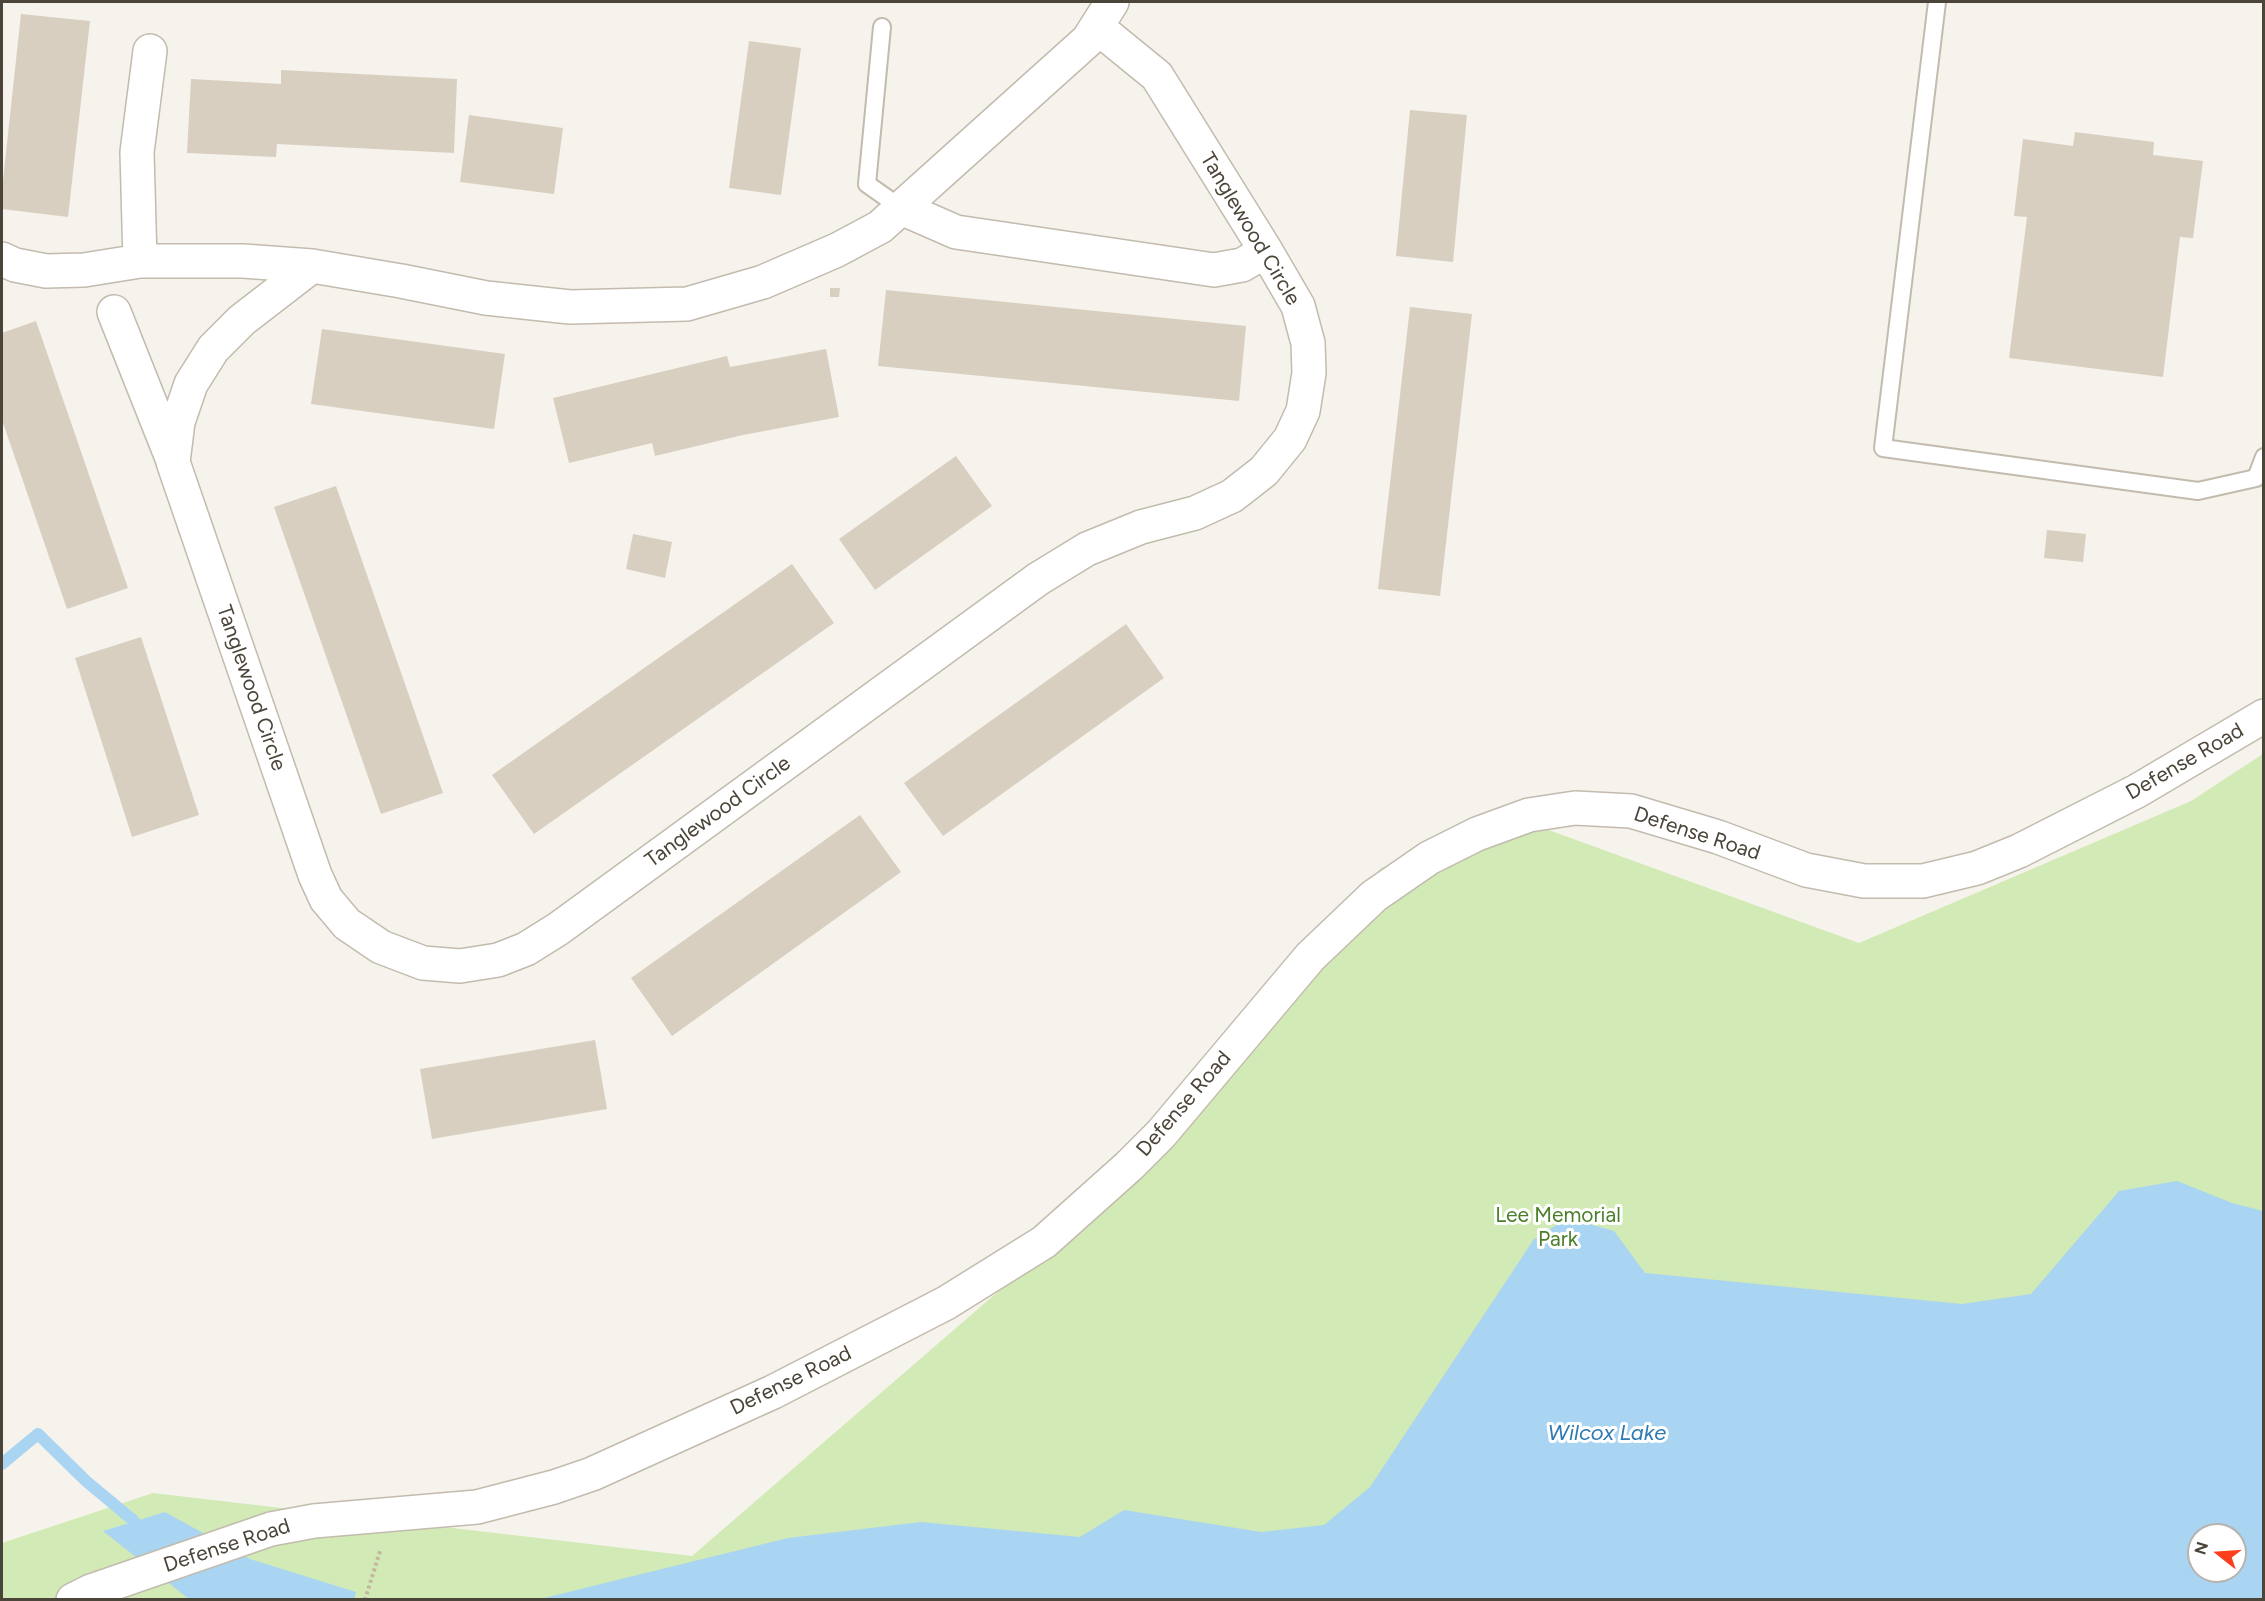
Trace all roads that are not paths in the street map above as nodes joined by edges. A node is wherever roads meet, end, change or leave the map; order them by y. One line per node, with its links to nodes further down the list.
1 (1937, 2): 11 (lane)
2 (1105, 14): 5 (street); 6 (street, Tanglewood Circle)
3 (882, 27): 5 (lane)
4 (150, 51): 8 (street)
5 (901, 208): 6 (street); 9 (street)
6 (1266, 251): 12 (street, Tanglewood Circle)
7 (2, 259): 8 (street)
8 (140, 261): 9 (street)
9 (312, 266): 12 (street, Tanglewood Circle)
10 (114, 312): 12 (street)
11 (2264, 457)
12 (173, 462)
13 (2264, 716): 14 (street, Defense Road)
14 (82, 1595)

